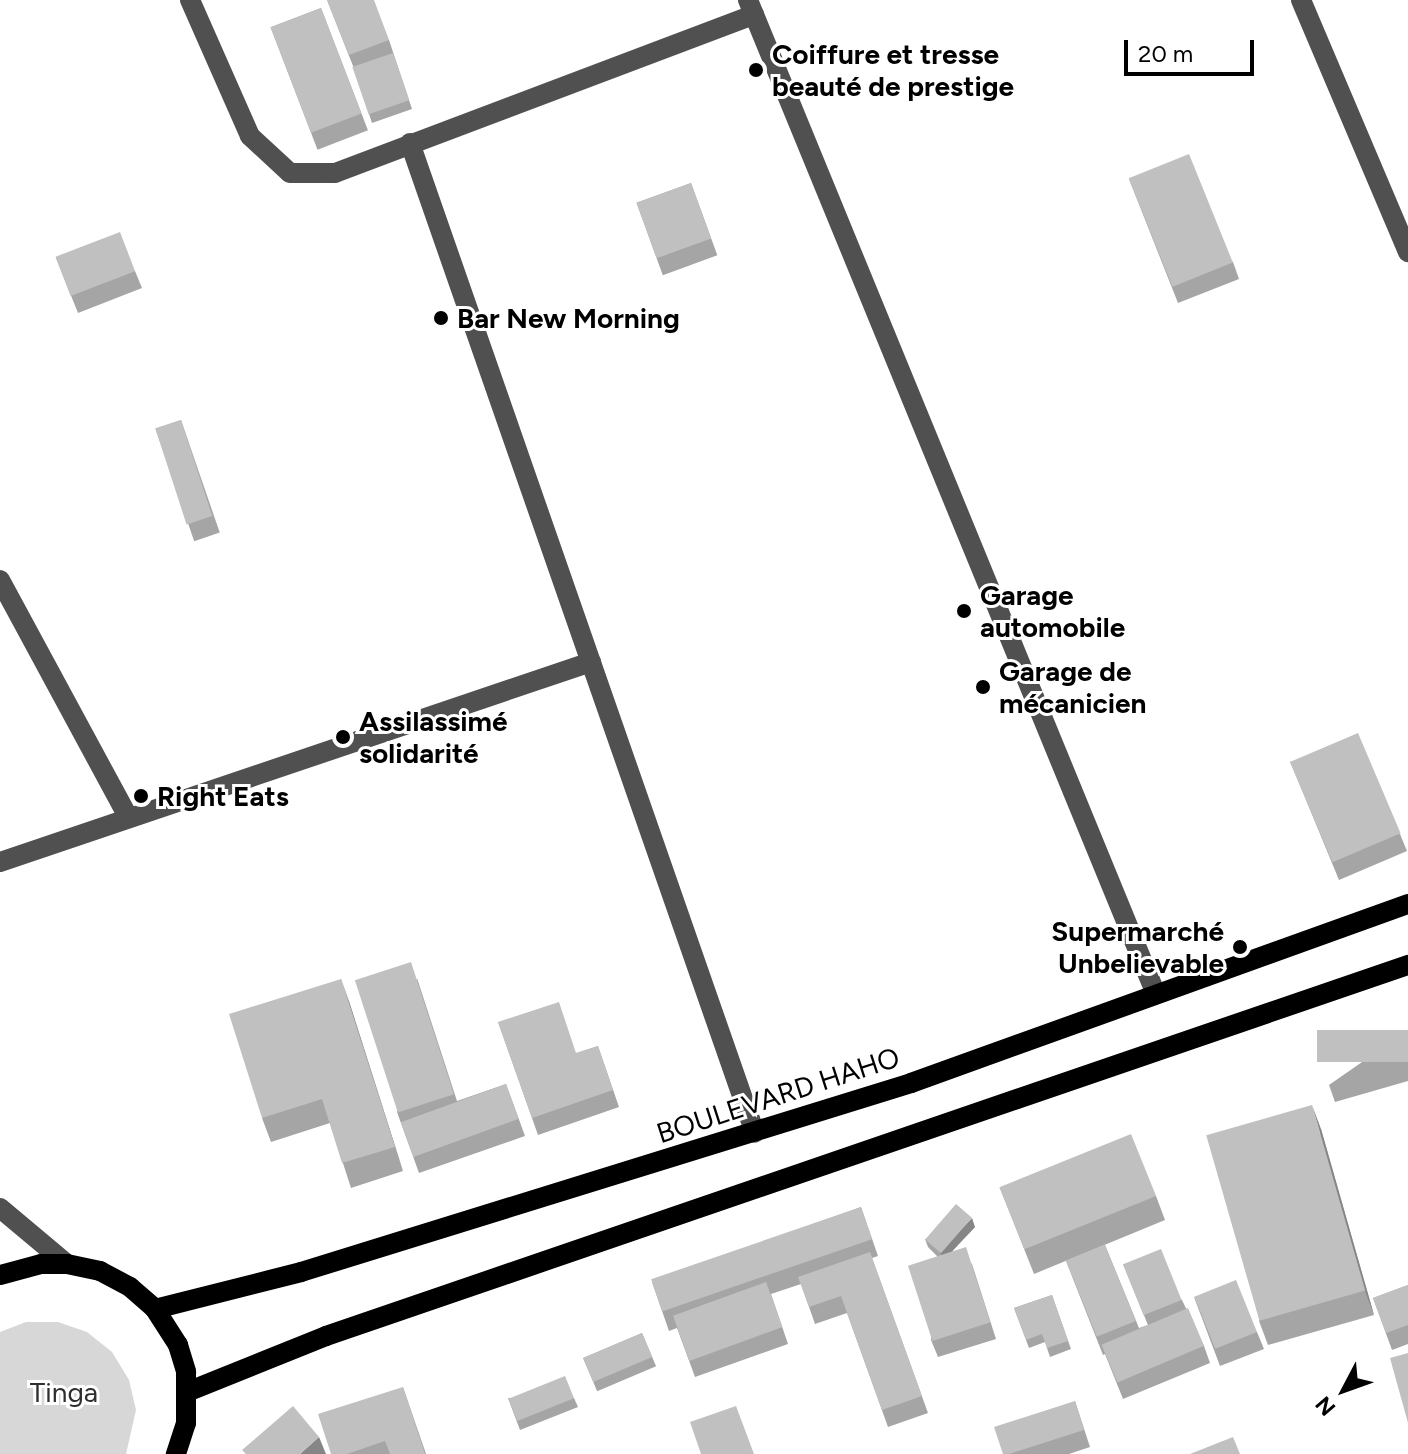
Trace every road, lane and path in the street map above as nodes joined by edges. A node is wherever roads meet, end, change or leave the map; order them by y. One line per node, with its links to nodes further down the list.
1 (190, 0): 4 (street)
2 (1301, 0): 5 (street)
3 (751, 8): 4 (street); 12 (street)
4 (410, 143): 7 (street)
5 (1408, 252)
6 (0, 580): 8 (street)
7 (591, 662): 8 (street); 13 (street)
8 (128, 817): 9 (street)
9 (0, 862)
10 (1408, 904): 12 (main road, BOULEVARD HAHO)
11 (1408, 965): 18 (main road)
12 (1155, 992): 13 (main road, BOULEVARD HAHO)
13 (755, 1133): 17 (main road, BOULEVARD HAHO)
14 (0, 1208): 15 (street)
15 (67, 1264): 16 (main road); 17 (main road)
16 (0, 1275)
17 (155, 1309): 18 (main road)
18 (187, 1392): 19 (main road)
19 (176, 1454)

